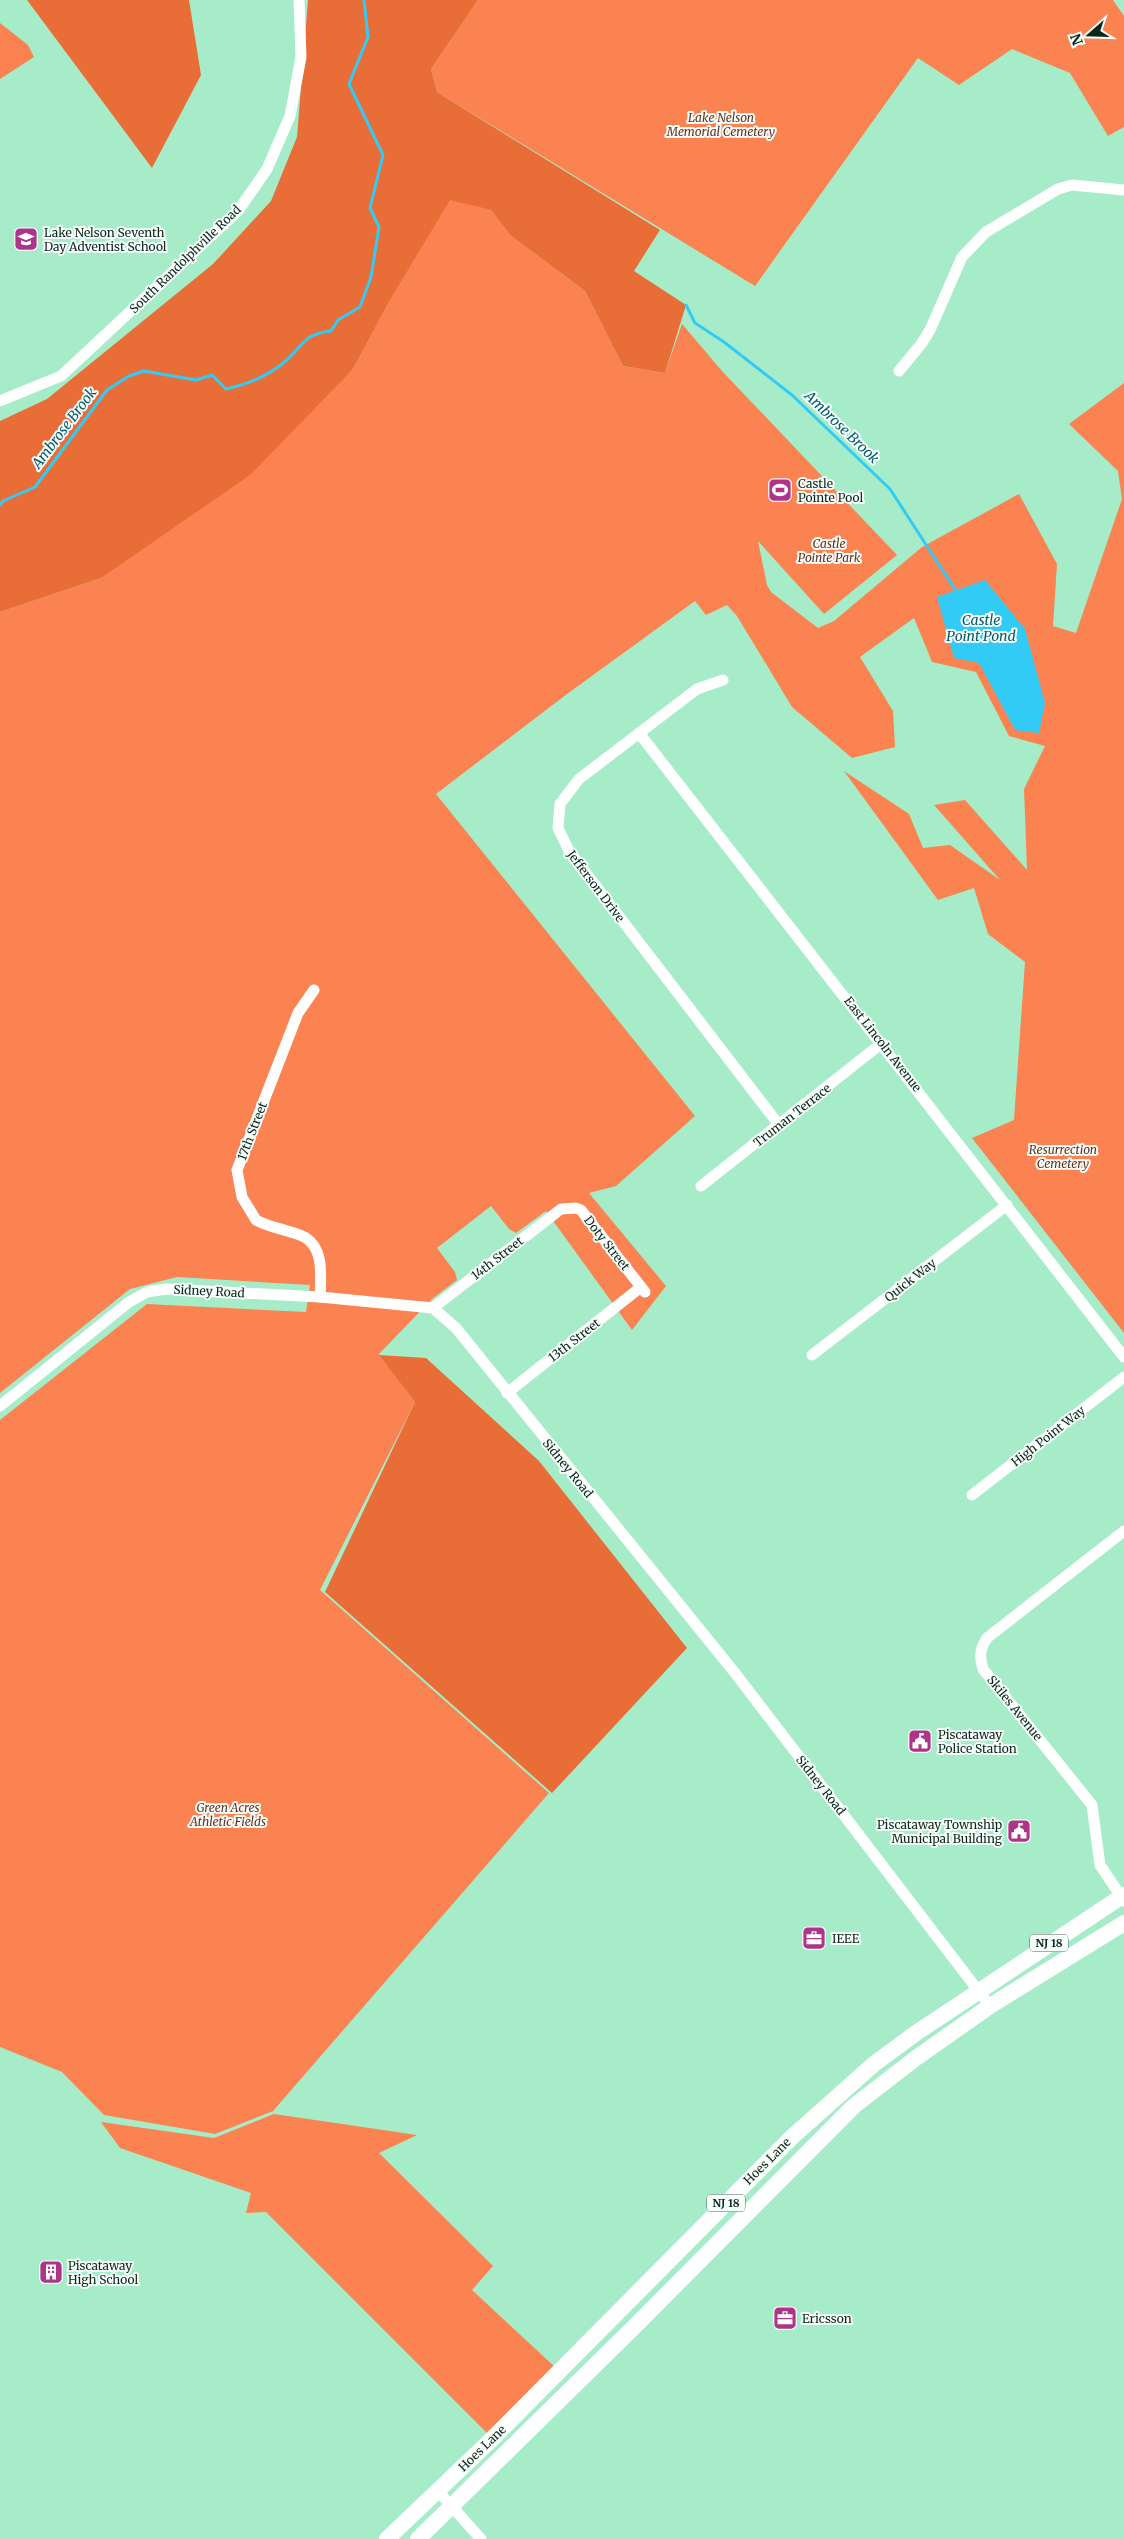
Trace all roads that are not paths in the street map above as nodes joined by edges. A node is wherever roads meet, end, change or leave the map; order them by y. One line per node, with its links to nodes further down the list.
1 (299, 0): 4 (street, South Randolphville Road)
2 (1124, 190): 3 (street)
3 (899, 371)
4 (0, 401)
5 (723, 680): 6 (street, Jefferson Drive)
6 (639, 733): 8 (street, East Lincoln Avenue); 9 (street, Jefferson Drive)
7 (314, 990): 14 (street, 17th Street)
8 (882, 1043): 9 (street, Truman Terrace); 11 (street, East Lincoln Avenue)
9 (779, 1125): 10 (street, Truman Terrace)
10 (701, 1186)
11 (1007, 1205): 16 (street, Quick Way); 17 (street, East Lincoln Avenue)
12 (561, 1209): 13 (street, Doty Street); 15 (street, 14th Street)
13 (643, 1290): 19 (street, 13th Street)
14 (320, 1297): 15 (street, Sidney Road); 20 (street, Sidney Road)
15 (433, 1308): 19 (street, Sidney Road)
16 (812, 1356)
17 (1124, 1357)
18 (1124, 1376): 21 (street, High Point Way)
19 (507, 1393): 25 (street, Sidney Road)
20 (0, 1406)
21 (972, 1496)
22 (1124, 1531): 23 (street, Skiles Avenue)
23 (1123, 1898): 25 (highway, Hoes Lane / NJ 18)
24 (1124, 1923): 26 (highway, Hoes Lane / NJ 18)
25 (978, 1989): 26 (street, Sidney Road); 27 (highway, Hoes Lane / NJ 18)
26 (990, 2006): 28 (highway, Hoes Lane / NJ 18)
27 (438, 2491): 28 (street); 29 (highway, Hoes Lane / NJ 18)
28 (452, 2507): 30 (highway, Hoes Lane / NJ 18); 31 (street)
29 (387, 2539)
30 (418, 2539)
31 (482, 2539)

